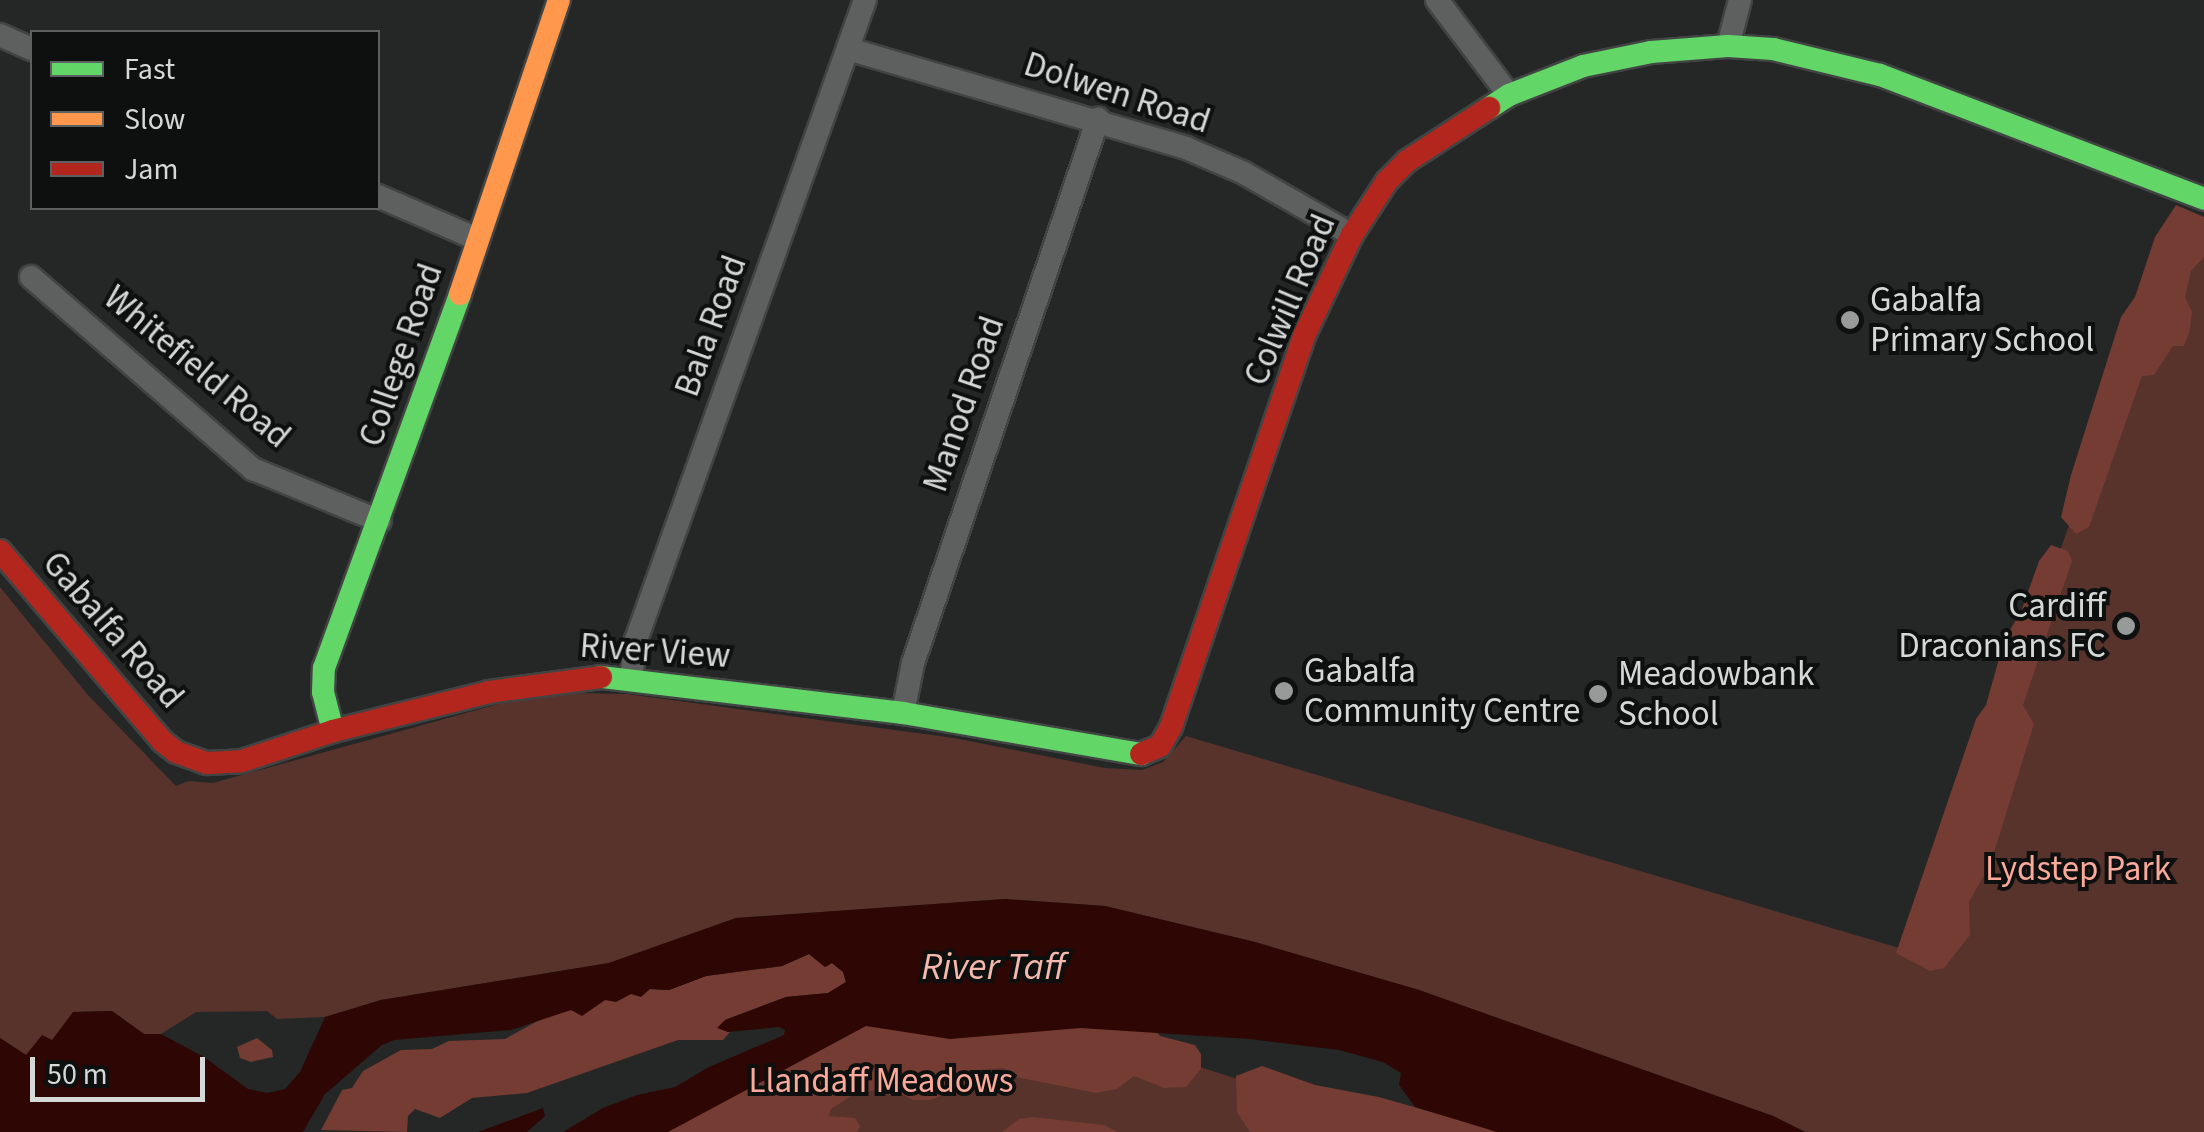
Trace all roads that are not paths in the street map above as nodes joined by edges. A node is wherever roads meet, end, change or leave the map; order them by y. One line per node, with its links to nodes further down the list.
1 (558, 0): 14 (street, College Road)
2 (865, 0): 8 (street, Bala Road)
3 (1437, 0): 9 (street)
4 (1740, 0): 6 (street)
5 (0, 36): 7 (street)
6 (1728, 46): 9 (street, Colwill Road); 12 (street, Colwill Road)
7 (30, 48)
8 (848, 49): 10 (street, Dolwen Road); 18 (street, Bala Road)
9 (1509, 94): 13 (street, Colwill Road)
10 (1098, 119): 13 (street, Dolwen Road); 19 (street, Manod Road)
11 (380, 197): 14 (street)
12 (2204, 199)
13 (1352, 235): 22 (street, Colwill Road)
14 (477, 238): 16 (street, College Road)
15 (32, 277): 16 (street, Whitefield Road)
16 (380, 521): 20 (street, College Road)
17 (0, 551): 21 (street, Gabalfa Road)
18 (631, 679): 19 (street, River View); 20 (street, River View)
19 (902, 713): 22 (street, River View)
20 (333, 731): 21 (street, River View)
21 (176, 752)
22 (1138, 755)

